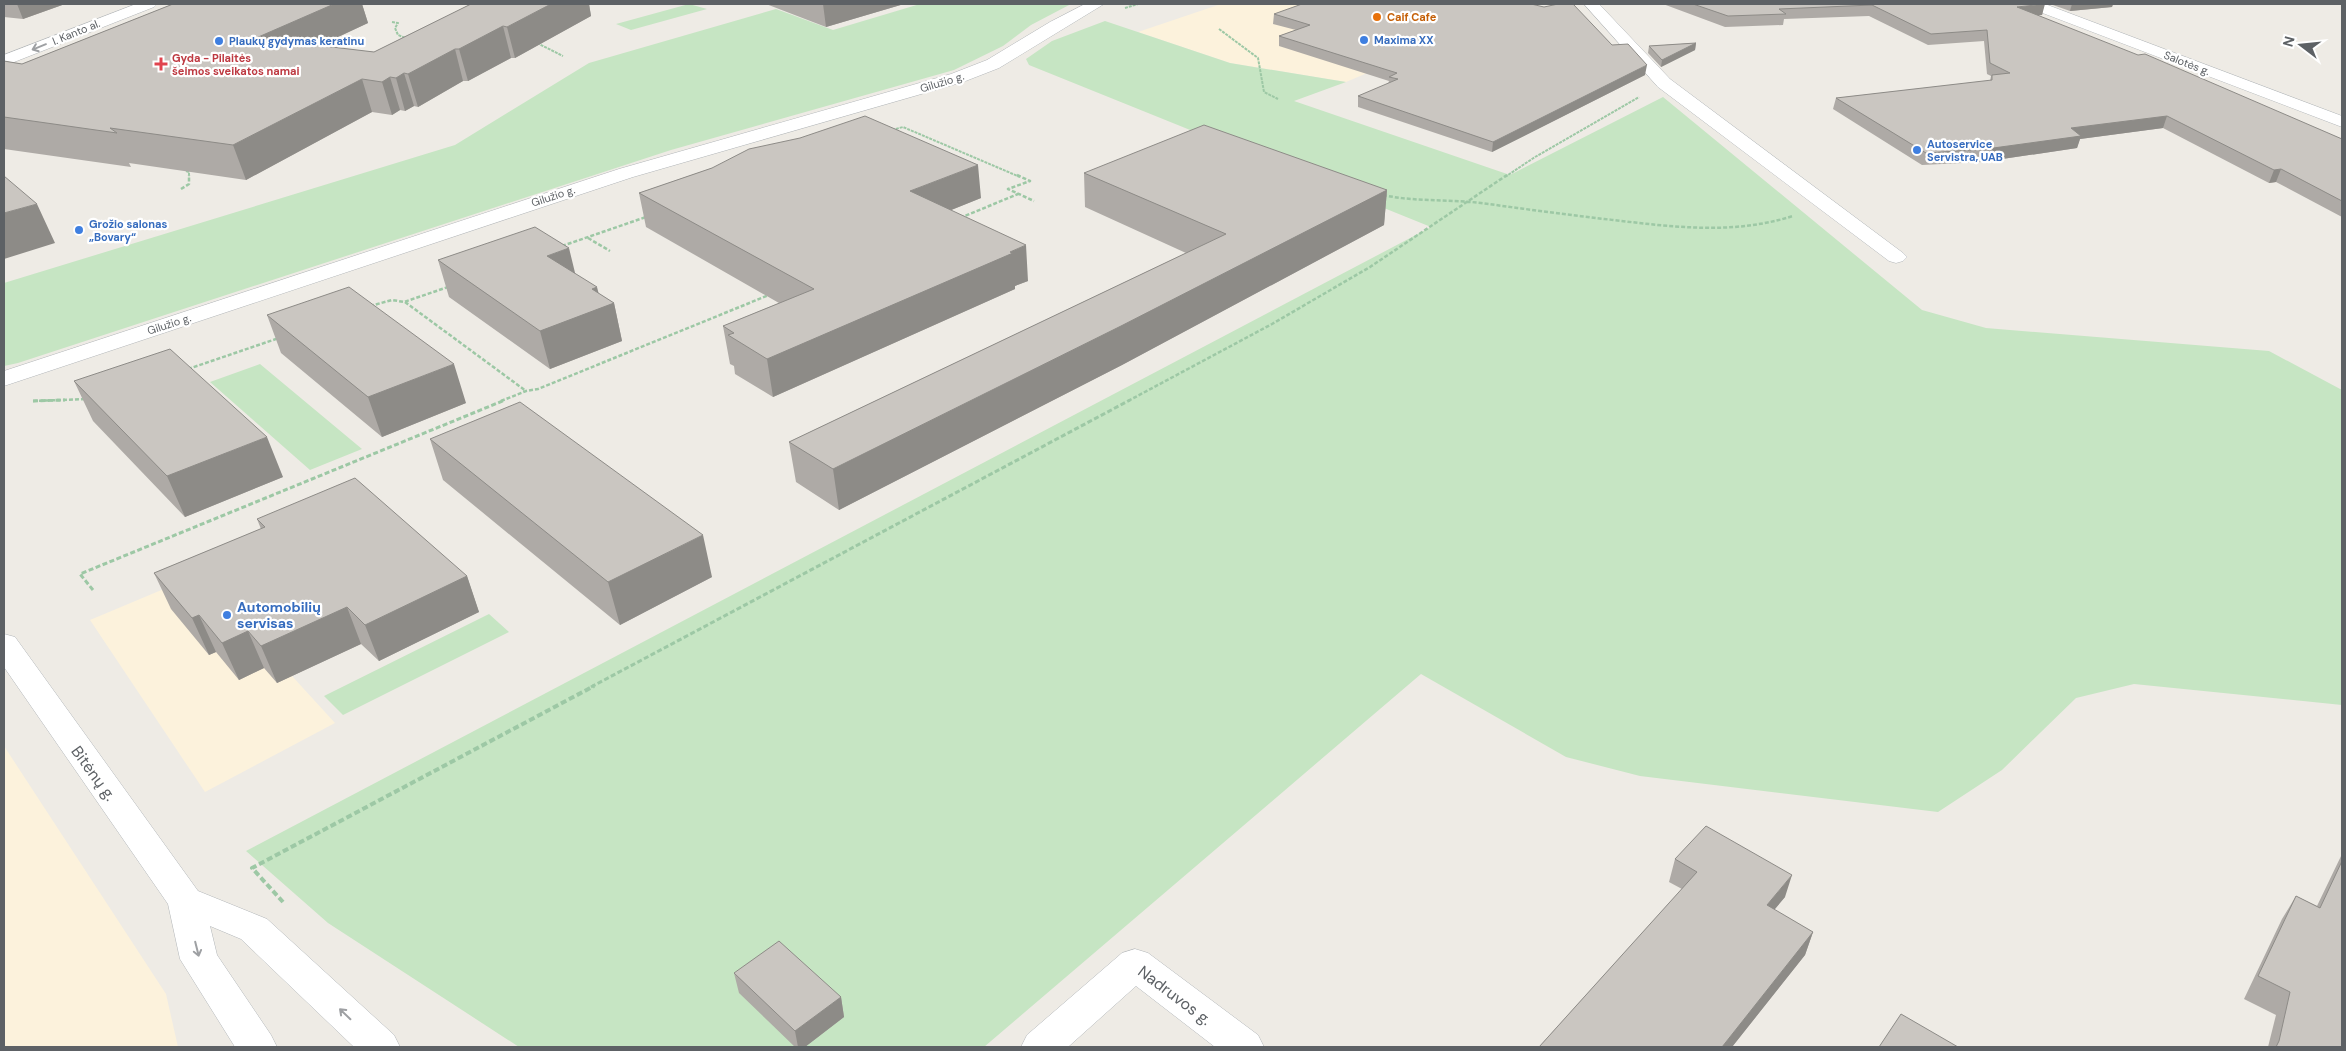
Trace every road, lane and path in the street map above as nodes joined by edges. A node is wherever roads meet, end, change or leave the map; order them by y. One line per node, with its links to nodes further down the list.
1 (149, 4): 10 (street, I. Kanto al., one-way to 10)
2 (1096, 4): 34 (street, Gilužio g.)
3 (1591, 4): 11 (street)
4 (2032, 4): 13 (street, Salotės g.)
5 (392, 22): 8 (path)
6 (1219, 29): 12 (path)
7 (531, 40): 9 (path)
8 (415, 43)
9 (563, 56)
10 (4, 61)
11 (1664, 84): 19 (street); 21 (path)
12 (1278, 99)
13 (2342, 122)
14 (887, 132): 18 (path)
15 (184, 170): 16 (path)
16 (181, 189)
17 (1378, 193): 21 (path)
18 (1018, 194): 20 (path); 23 (path)
19 (1814, 195): 21 (path); 27 (street)
20 (1034, 200)
21 (1468, 202): 40 (path)
22 (653, 215): 24 (path)
23 (957, 219)
24 (588, 238): 25 (path); 26 (path)
25 (554, 249)
26 (610, 251)
27 (1896, 257)
28 (449, 286): 30 (path)
29 (769, 295): 35 (path)
30 (404, 302): 31 (path); 35 (path)
31 (363, 308)
32 (281, 337): 33 (path)
33 (182, 372)
34 (4, 379)
35 (526, 391): 38 (path)
36 (96, 397): 37 (path)
37 (31, 401)
38 (93, 590)
39 (4, 644): 41 (street, Bitėnų g.)
40 (252, 868)
41 (185, 902): 42 (street, Bitėnų g., one-way to 42); 43 (street, one-way to 41)
42 (257, 1047)
43 (380, 1047)
44 (1041, 1047): 45 (street, Nadruvos g.)
45 (1244, 1047)

